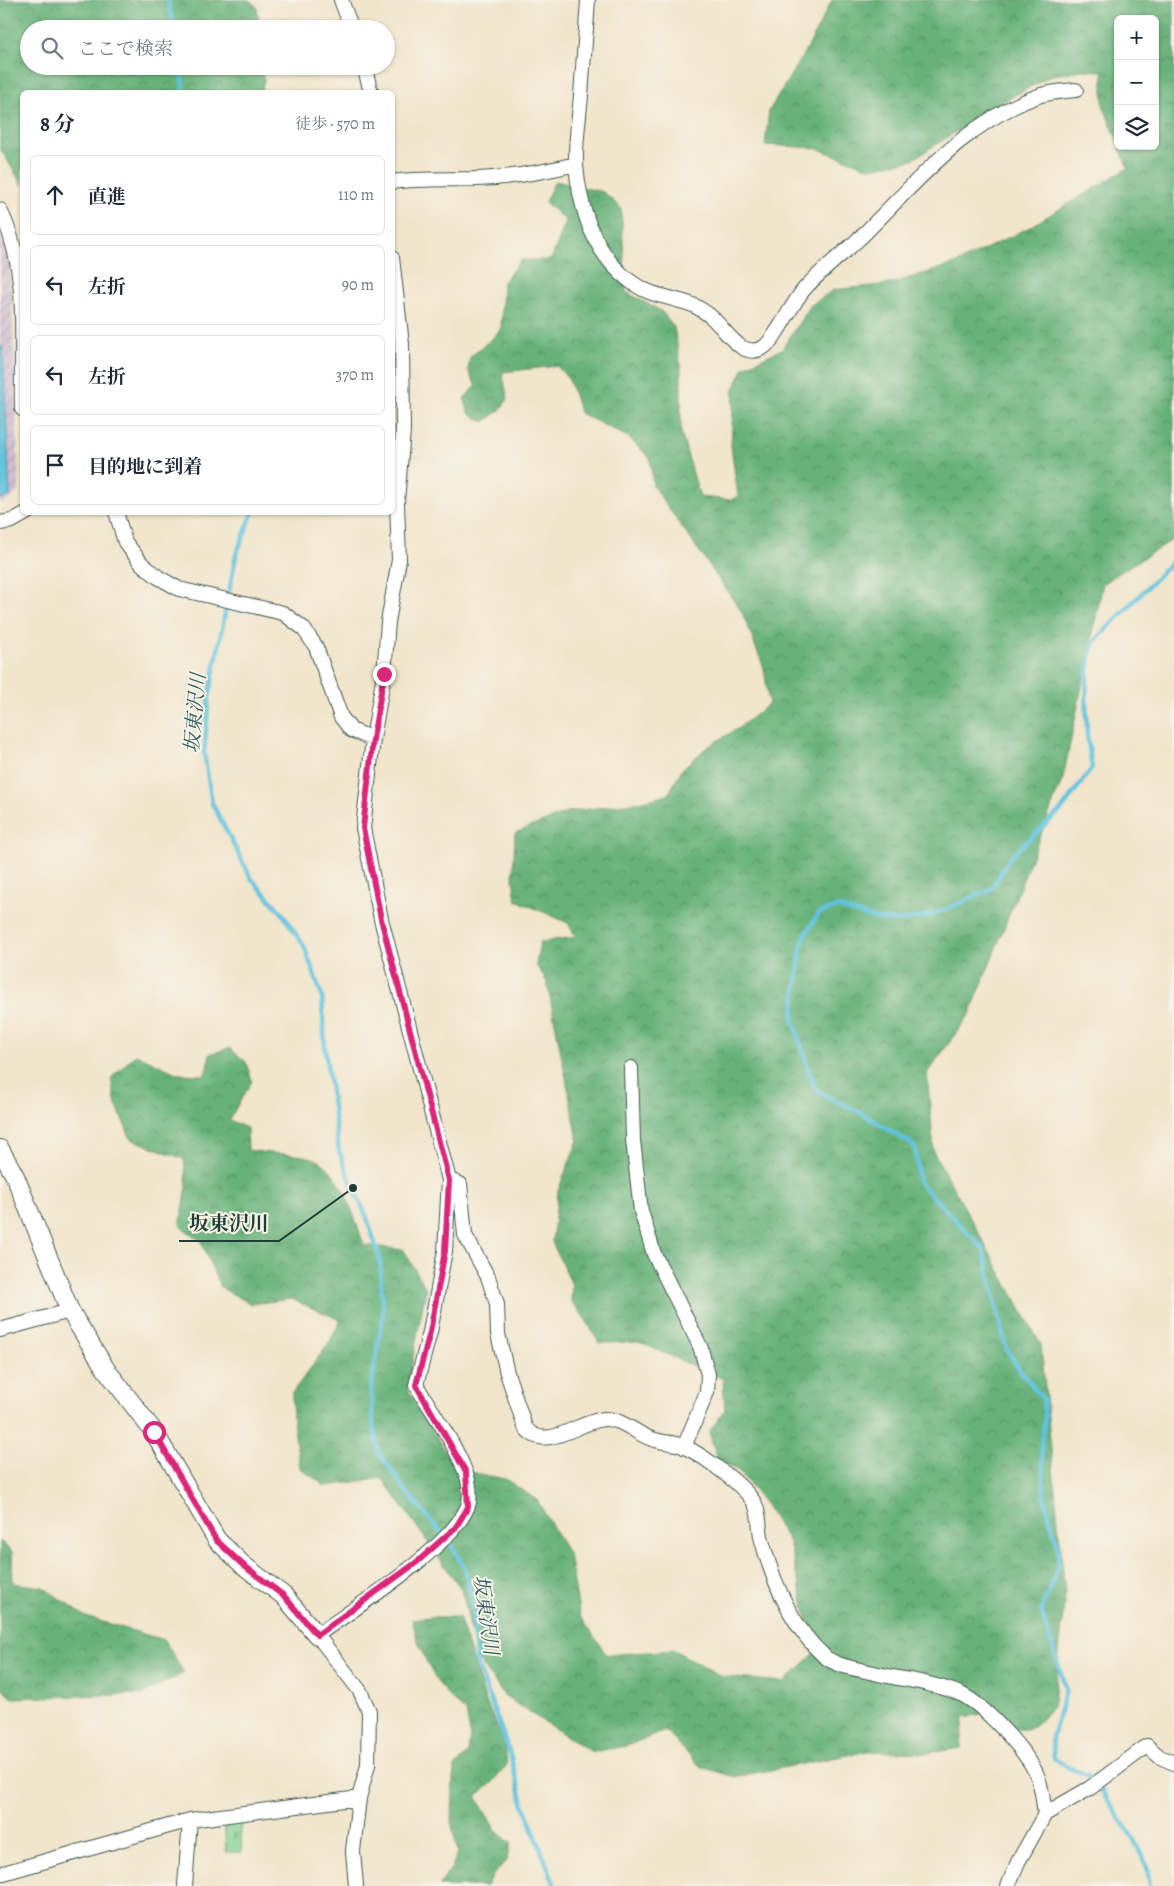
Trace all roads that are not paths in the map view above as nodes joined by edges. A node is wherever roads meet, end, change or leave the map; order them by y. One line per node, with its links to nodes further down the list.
1 (341, 0): 3 (street)
2 (588, 0): 7 (street)
3 (349, 20)
4 (366, 75): 5 (street)
5 (370, 90)
6 (1076, 90): 7 (street)
7 (576, 164): 8 (street)
8 (395, 182)
9 (0, 210): 10 (street)
10 (20, 280)
11 (395, 284): 15 (street)
12 (23, 515): 14 (street)
13 (117, 515): 15 (street)
14 (0, 522)
15 (373, 739): 18 (street)
16 (632, 1068): 21 (street)
17 (0, 1149): 19 (street)
18 (449, 1180): 21 (street); 22 (street)
19 (70, 1311): 20 (street); 22 (street)
20 (0, 1330)
21 (684, 1447): 25 (street)
22 (317, 1635): 24 (street)
23 (1174, 1763): 25 (street)
24 (359, 1798): 26 (street); 29 (street)
25 (1045, 1814): 30 (street)
26 (190, 1820): 27 (street); 28 (street)
27 (0, 1874)
28 (185, 1886)
29 (356, 1886)
30 (1008, 1886)

